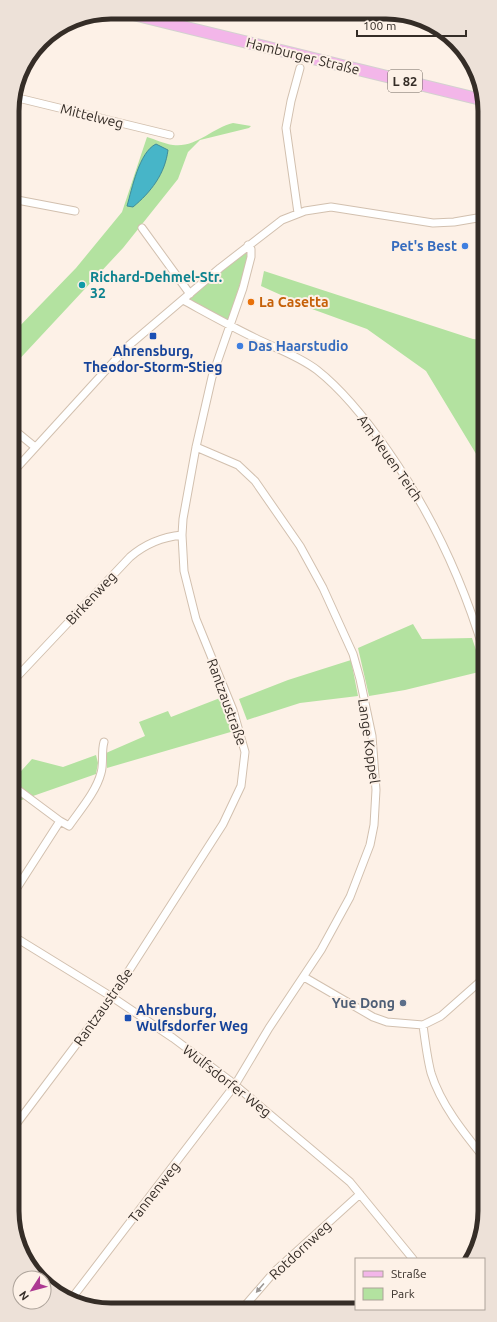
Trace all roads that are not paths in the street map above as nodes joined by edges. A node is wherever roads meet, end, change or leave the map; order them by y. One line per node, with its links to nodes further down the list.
1 (152, 19): 4 (main road, Hamburger Straße / L 82)
2 (300, 68): 8 (street)
3 (20, 98): 5 (street, Mittelweg)
4 (477, 99)
5 (170, 134)
6 (19, 200): 7 (street)
7 (74, 211)
8 (298, 213): 9 (street); 11 (street)
9 (478, 218)
10 (142, 228): 12 (street)
11 (248, 245): 12 (street); 14 (street, Rantzaustraße)
12 (190, 294): 13 (street)
13 (183, 300): 14 (street, Am Neuen Teich); 17 (street)
14 (229, 325): 16 (street, Rantzaustraße); 20 (street, Am Neuen Teich)
15 (19, 433): 17 (street)
16 (196, 447): 19 (street, Rantzaustraße); 27 (street, Lange Koppel)
17 (35, 448): 18 (street)
18 (19, 465)
19 (182, 535): 21 (street, Birkenweg); 29 (street, Rantzaustraße)
20 (478, 635)
21 (19, 675)
22 (104, 742): 24 (street)
23 (19, 790): 24 (street)
24 (60, 821): 25 (street)
25 (19, 885)
26 (19, 939): 29 (street, Wulfsdorfer Weg)
27 (304, 977): 30 (street); 31 (street, Lange Koppel)
28 (478, 983): 30 (street)
29 (112, 997): 31 (street, Wulfsdorfer Weg); 32 (street, Rantzaustraße)
30 (423, 1025): 33 (street)
31 (235, 1085): 34 (street, Wulfsdorfer Weg); 36 (street, Tannenweg)
32 (19, 1121)
33 (478, 1150)
34 (360, 1194): 35 (street, Wulfsdorfer Weg); 37 (street, Rotdornweg, one-way to 37)
35 (412, 1258)
36 (74, 1295)
37 (247, 1303)

